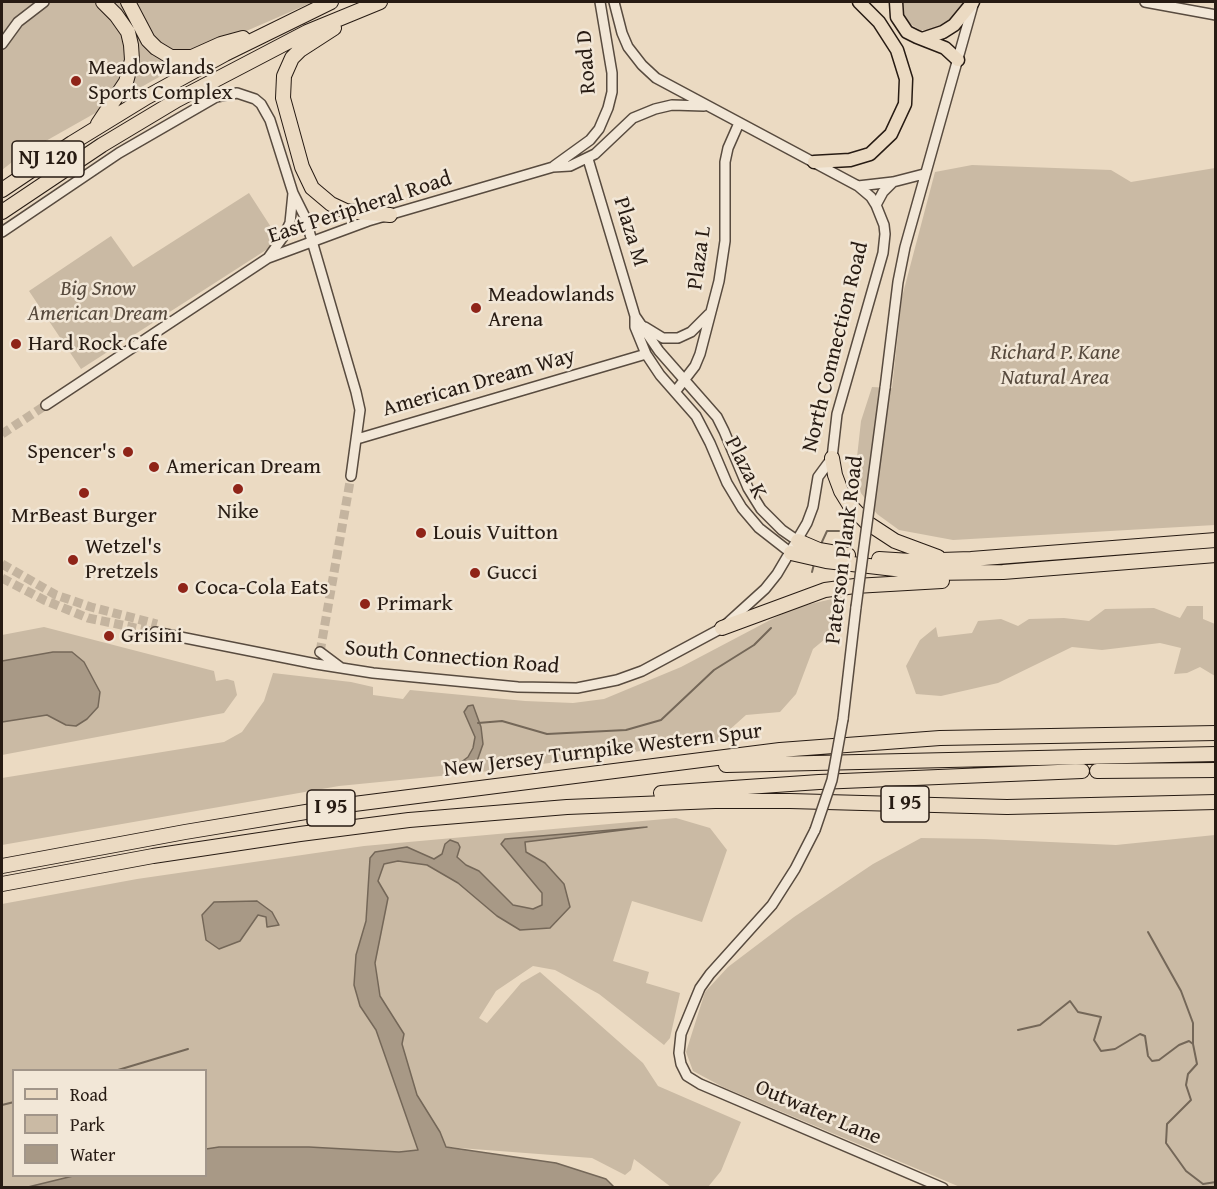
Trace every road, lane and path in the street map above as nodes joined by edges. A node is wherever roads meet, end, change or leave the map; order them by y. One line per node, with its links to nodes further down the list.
1 (44, 2): 19 (street)
2 (103, 2): 16 (highway)
3 (117, 2): 16 (highway)
4 (128, 2): 16 (highway)
5 (140, 2): 16 (highway)
6 (331, 2): 17 (highway, NJ 120)
7 (380, 2): 14 (highway, NJ 120)
8 (600, 2): 26 (street, Road D)
9 (614, 2): 21 (street, Road D)
10 (859, 2): 25 (main road)
11 (896, 2): 18 (main road)
12 (974, 2): 18 (main road); 20 (street, Paterson Plank Road)
13 (1145, 2): 15 (street)
14 (360, 10): 33 (highway, NJ 120); 34 (highway)
15 (1215, 15)
16 (131, 24): 17 (highway); 23 (highway)
17 (276, 28): 23 (highway, NJ 120)
18 (922, 39): 20 (main road)
19 (2, 44)
20 (958, 60): 27 (street, Paterson Plank Road)
21 (706, 105): 22 (street, North Connection Road); 24 (street, East Peripheral Road)
22 (739, 123): 25 (street, North Connection Road); 38 (street, Plaza L)
23 (96, 128): 30 (highway, NJ 120)
24 (588, 159): 26 (street, East Peripheral Road); 39 (street, Plaza M)
25 (814, 162): 29 (street, North Connection Road)
26 (553, 167): 34 (street, East Peripheral Road)
27 (924, 174): 28 (street); 68 (street, Paterson Plank Road, bridge)
28 (893, 182): 29 (street); 32 (street)
29 (858, 186): 32 (street, North Connection Road)
30 (2, 190)
31 (293, 193): 35 (street, American Dream Way); 36 (street, American Dream Way); 37 (street)
32 (876, 205): 46 (street, North Connection Road)
33 (2, 212)
34 (390, 215): 36 (street, East Peripheral Road)
35 (2, 232)
36 (312, 241): 37 (street, East Peripheral Road); 45 (street, American Dream Way)
37 (268, 258): 44 (street, East Peripheral Road)
38 (711, 313): 40 (street); 42 (street, Plaza L)
39 (634, 316): 40 (street, Plaza M); 41 (street, Plaza M)
40 (642, 326): 42 (street, Plaza M)
41 (646, 354): 43 (street, Plaza M); 45 (street, American Dream Way)
42 (684, 380): 43 (street, Plaza L); 49 (street, Plaza K)
43 (675, 393): 49 (street, Plaza K)
44 (46, 405)
45 (357, 439): 47 (street, American Dream Way)
46 (832, 458): 49 (street, North Connection Road); 52 (highway)
47 (351, 476)
48 (1215, 540): 52 (highway)
49 (801, 550): 51 (highway); 55 (street, North Connection Road)
50 (1215, 555): 53 (highway)
51 (827, 557): 52 (highway); 53 (highway)
52 (946, 560)
53 (1003, 572): 55 (highway)
54 (156, 628): 57 (street, South Connection Road)
55 (722, 628): 57 (street, South Connection Road)
56 (320, 652): 57 (street)
57 (344, 669)
58 (1215, 733): 60 (highway, New Jersey Turnpike Western Spur / I 95)
59 (1215, 754): 60 (highway)
60 (662, 765): 66 (highway, New Jersey Turnpike Western Spur / I 95)
61 (1215, 770): 63 (highway)
62 (1082, 771): 65 (highway)
63 (1097, 771)
64 (1215, 802): 65 (highway, New Jersey Turnpike Western Spur / I 95)
65 (604, 804): 67 (highway, New Jersey Turnpike Western Spur / I 95)
66 (2, 866)
67 (2, 884)
68 (682, 1068): 69 (street, Outwater Lane)
69 (943, 1188)

